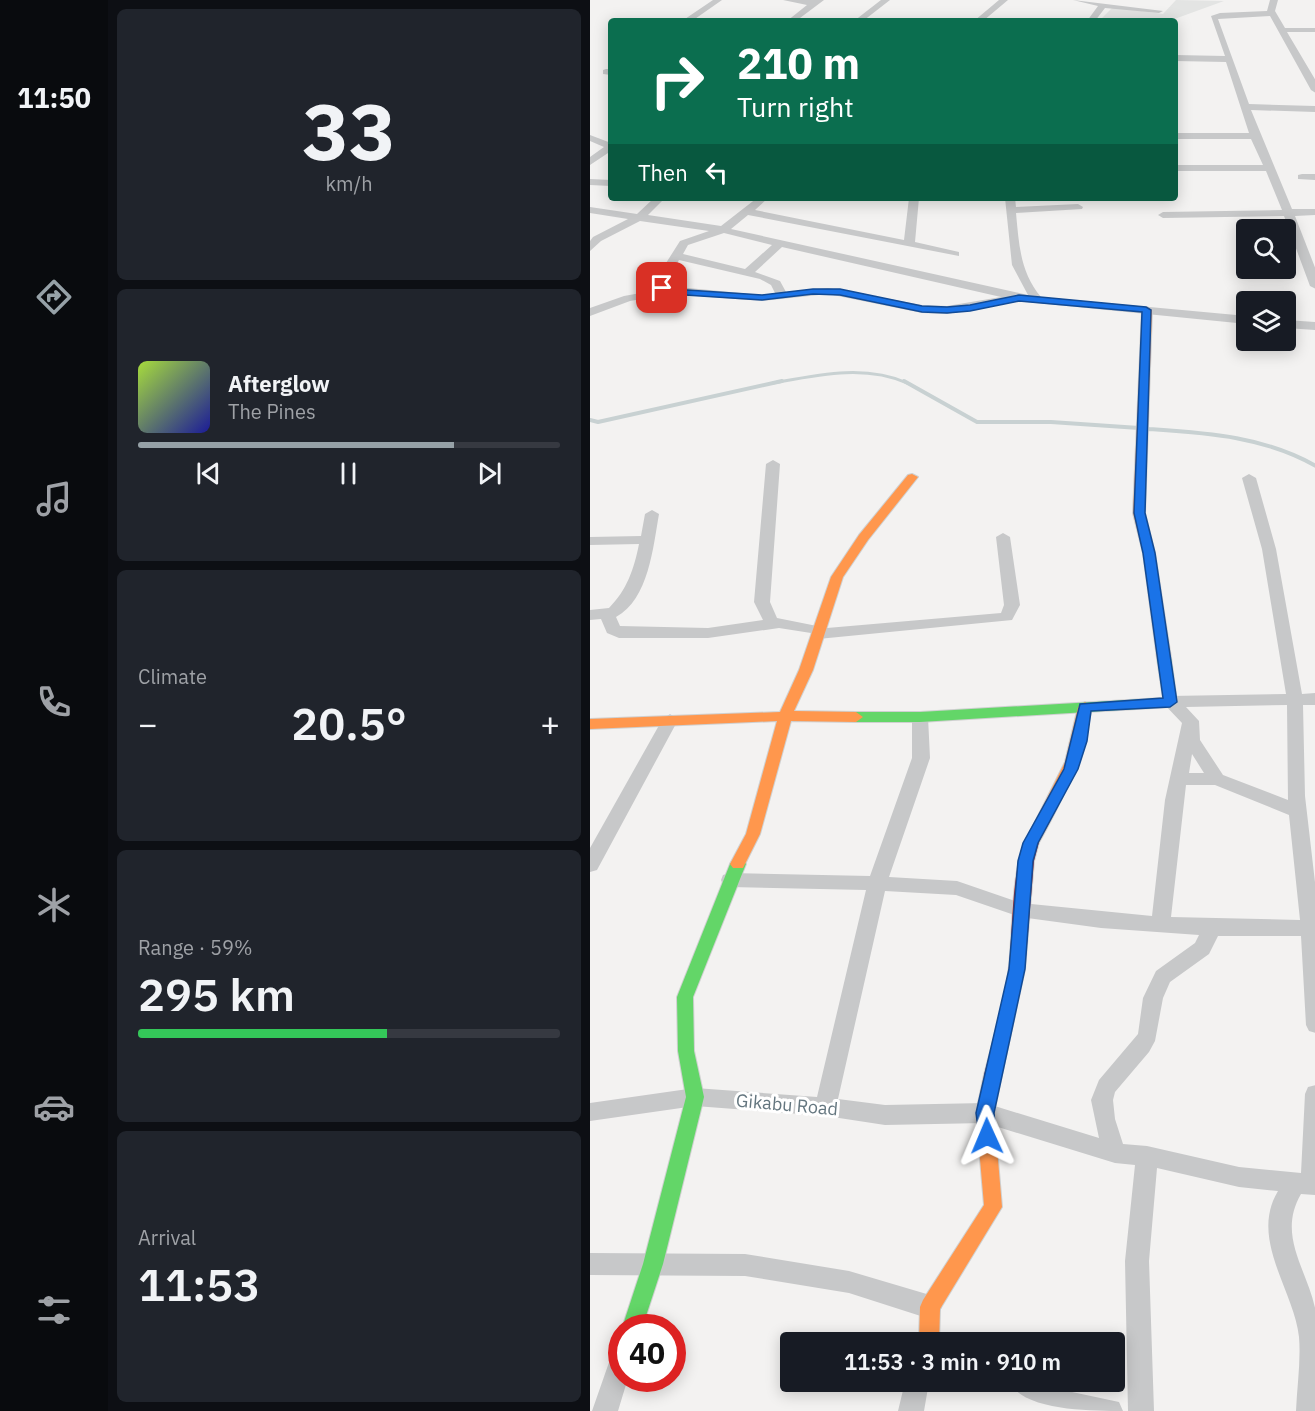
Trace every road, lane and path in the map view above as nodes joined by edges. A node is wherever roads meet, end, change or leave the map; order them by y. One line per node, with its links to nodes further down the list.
1 (718, 0): 11 (street)
2 (787, 0): 7 (street)
3 (886, 0): 13 (street)
4 (1004, 0): 14 (street)
5 (1077, 0): 8 (street)
6 (1274, 0): 10 (street)
7 (818, 2): 12 (street)
8 (1103, 5): 9 (street); 15 (street)
9 (1159, 11)
10 (1273, 13): 16 (street); 19 (street)
11 (691, 18)
12 (795, 18)
13 (862, 18)
14 (982, 18)
15 (1093, 18)
16 (1282, 30): 17 (street); 20 (street)
17 (1316, 30)
18 (1178, 58): 19 (street)
19 (1230, 59): 23 (street)
20 (1303, 68): 21 (street); 22 (street)
21 (1316, 68)
22 (1316, 90)
23 (1245, 107): 24 (street); 26 (street)
24 (1316, 109)
25 (1178, 136): 26 (street)
26 (1255, 136): 32 (street)
27 (590, 138): 28 (street)
28 (608, 145)
29 (608, 148): 30 (street)
30 (590, 162)
31 (1178, 168): 32 (street)
32 (1270, 168): 43 (street)
33 (1302, 177): 34 (street)
34 (1316, 177)
35 (590, 182): 36 (street)
36 (608, 183)
37 (657, 201): 47 (street)
38 (759, 201): 42 (street)
39 (914, 201): 50 (street)
40 (1011, 204): 41 (street); 59 (street)
41 (1078, 207)
42 (745, 211): 48 (street); 50 (street)
43 (1288, 212): 44 (street); 46 (street); 55 (street)
44 (1316, 212)
45 (594, 214): 47 (street)
46 (1163, 215)
47 (641, 216): 48 (street); 51 (street)
48 (723, 230): 49 (street); 53 (street)
49 (779, 244): 54 (street); 58 (street)
50 (909, 244): 52 (street)
51 (590, 248)
52 (955, 254)
53 (676, 256): 54 (street); 56 (street)
54 (748, 272): 57 (street)
55 (1316, 286)
56 (670, 291): 57 (street); 61 (street)
57 (783, 297): 58 (street)
58 (1019, 298): 59 (street)
59 (1038, 300): 60 (street)
60 (1146, 310): 62 (street); 78 (street)
61 (590, 311)
62 (1236, 319)
63 (1296, 325): 64 (street)
64 (1316, 326)
65 (773, 464): 74 (street)
66 (912, 477): 75 (street)
67 (1248, 478): 76 (street)
68 (652, 514): 70 (street)
69 (1003, 537): 75 (street)
70 (647, 540): 71 (street); 72 (street)
71 (590, 541)
72 (607, 614): 73 (street); 74 (street)
73 (590, 615)
74 (772, 624): 75 (street)
75 (819, 632): 80 (street)
76 (1295, 699): 77 (street); 78 (street); 87 (street)
77 (1316, 699)
78 (1170, 702): 79 (street); 83 (street)
79 (1085, 707): 81 (street); 91 (street)
80 (785, 716): 81 (street); 82 (street); 89 (street)
81 (920, 717): 90 (street)
82 (670, 720): 84 (street); 88 (street)
83 (1191, 721): 85 (street); 86 (street)
84 (590, 724)
85 (1217, 778): 86 (street); 87 (street)
86 (1178, 779): 92 (street)
87 (1298, 811): 93 (street)
88 (590, 865)
89 (730, 880): 90 (street); 97 (street)
90 (877, 884): 91 (street); 98 (street)
91 (1020, 910): 92 (street); 100 (street)
92 (1161, 924): 94 (street)
93 (1313, 925): 94 (street); 95 (street)
94 (1212, 928): 101 (street)
95 (1316, 1025)
96 (1316, 1094): 103 (street)
97 (695, 1097): 98 (street, Gikabu Road); 99 (street, Gikabu Road); 105 (street)
98 (826, 1107): 100 (street, Gikabu Road)
99 (590, 1112)
100 (985, 1113): 101 (street, Gikabu Road); 106 (street)
101 (1115, 1153): 102 (street, Gikabu Road)
102 (1146, 1156): 103 (street, Gikabu Road); 115 (street)
103 (1308, 1184): 116 (street)
104 (590, 1264): 105 (street)
105 (653, 1264): 106 (street); 107 (street)
106 (930, 1307): 108 (street)
107 (637, 1314)
108 (928, 1332)
109 (611, 1392): 112 (street)
110 (915, 1392): 113 (street)
111 (1038, 1392): 114 (street)
112 (605, 1411)
113 (911, 1411)
114 (1110, 1411)
115 (1141, 1411)
116 (1309, 1411)

